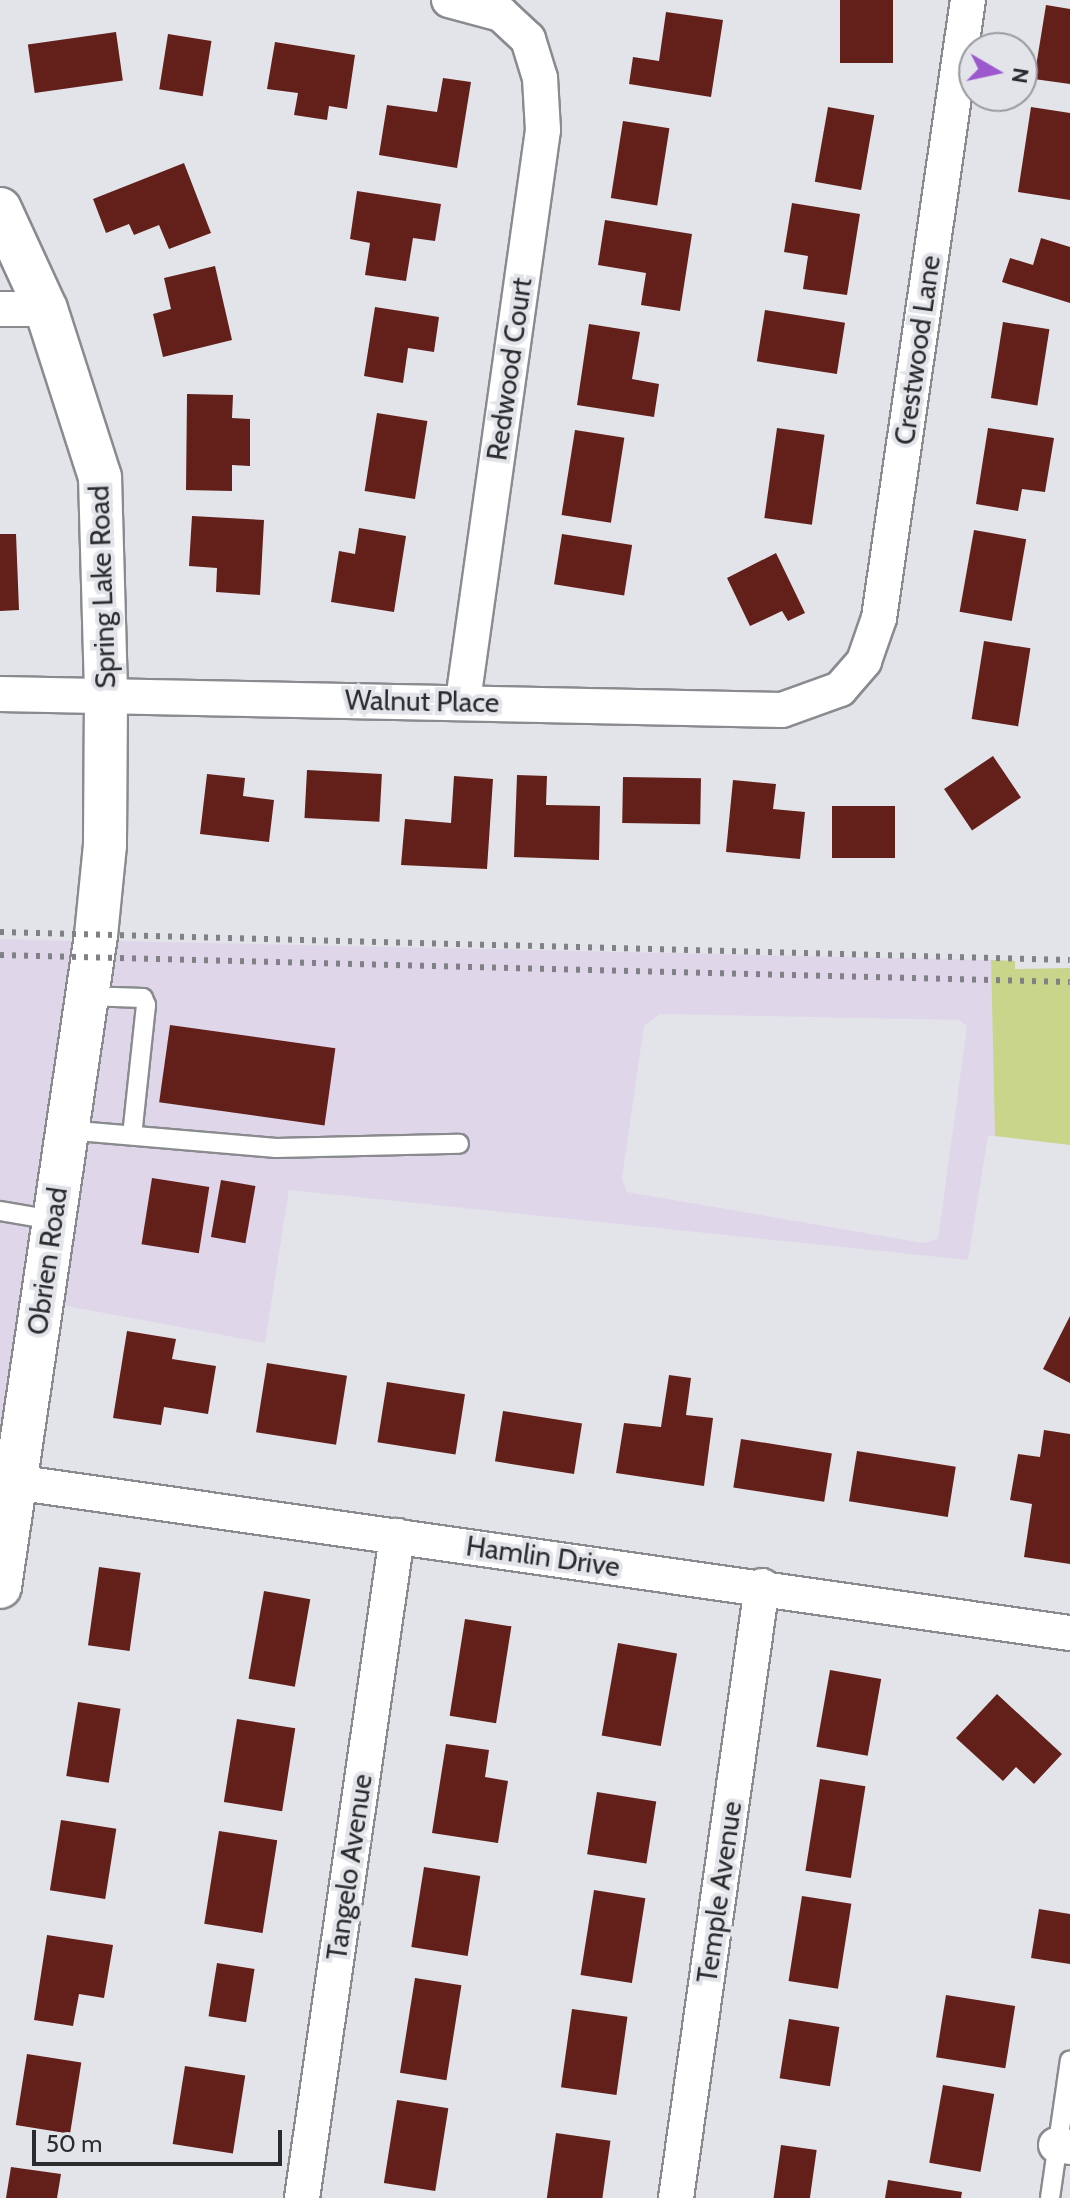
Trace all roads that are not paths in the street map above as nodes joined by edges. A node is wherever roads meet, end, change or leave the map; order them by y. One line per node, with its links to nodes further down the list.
1 (449, 0): 9 (street, Redwood Court)
2 (968, 0): 6 (street, Crestwood Lane)
3 (0, 209): 5 (street, Spring Lake Road)
4 (0, 309): 5 (street)
5 (46, 309): 8 (street, Spring Lake Road)
6 (840, 689): 9 (street, Walnut Place)
7 (0, 694): 8 (street, Walnut Place)
8 (106, 697): 9 (street, Walnut Place); 10 (street, Spring Lake Road)
9 (463, 701)
10 (96, 935): 11 (street, Obrien Road)
11 (86, 996): 12 (street, Obrien Road); 13 (lane)
12 (66, 1130): 13 (lane); 16 (street, Obrien Road)
13 (132, 1135): 14 (lane)
14 (459, 1144)
15 (0, 1211): 16 (lane)
16 (53, 1220): 17 (street, Obrien Road)
17 (8, 1481): 18 (street, Hamlin Drive); 20 (street, Obrien Road)
18 (397, 1536): 19 (street, Hamlin Drive); 24 (street, Tangelo Avenue)
19 (762, 1586): 21 (street, Hamlin Drive); 25 (street, Temple Avenue)
20 (0, 1587)
21 (1070, 1633)
22 (1070, 2060): 23 (lane)
23 (1063, 2146): 26 (lane)
24 (302, 2198)
25 (676, 2198)
26 (1050, 2198)

